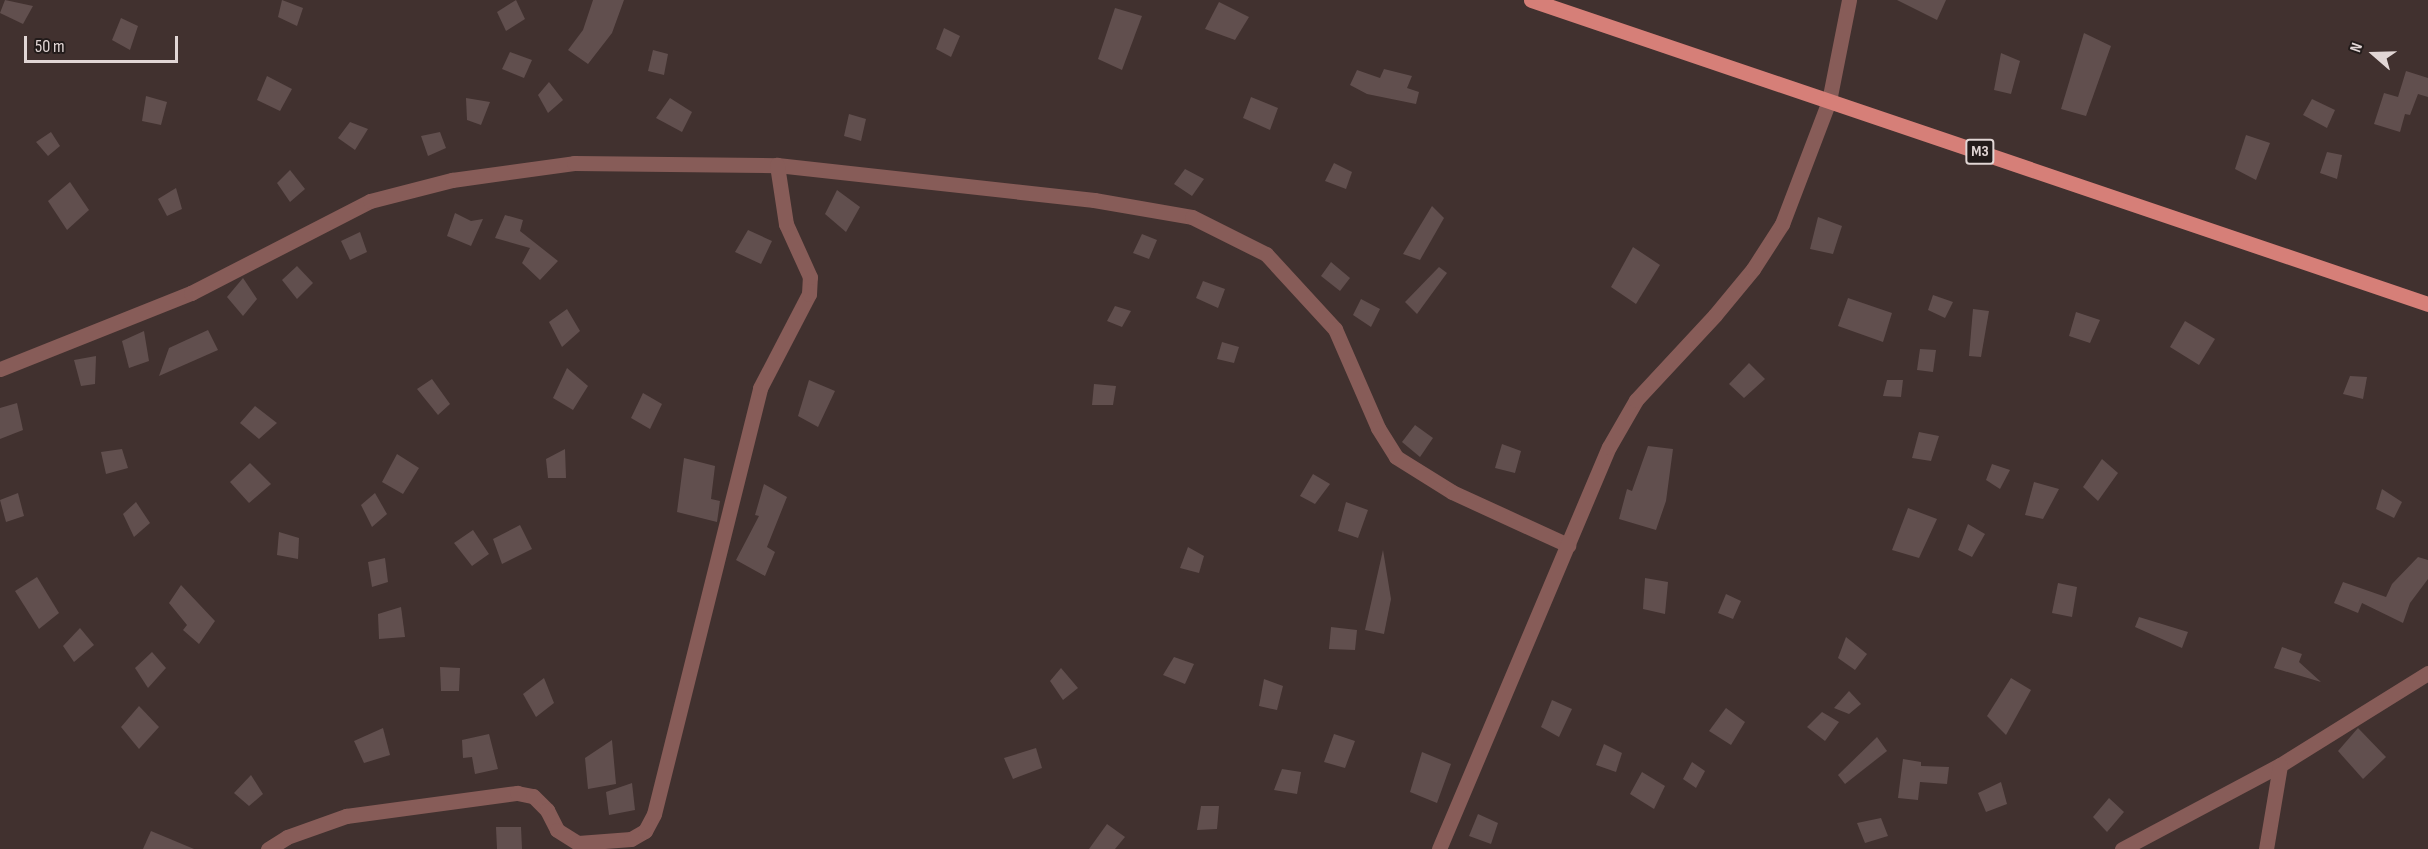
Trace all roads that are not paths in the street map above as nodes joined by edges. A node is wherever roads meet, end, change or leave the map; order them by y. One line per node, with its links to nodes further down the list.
1 (1532, 0): 3 (main road, M3)
2 (1849, 0): 3 (street)
3 (1829, 101): 5 (main road, M3); 7 (street)
4 (777, 165): 6 (street); 7 (street); 10 (street)
5 (2428, 304)
6 (0, 369)
7 (1568, 545): 11 (street)
8 (2428, 673): 9 (street)
9 (2280, 765): 12 (street); 13 (street)
10 (268, 849)
11 (1439, 849)
12 (2122, 849)
13 (2266, 849)

